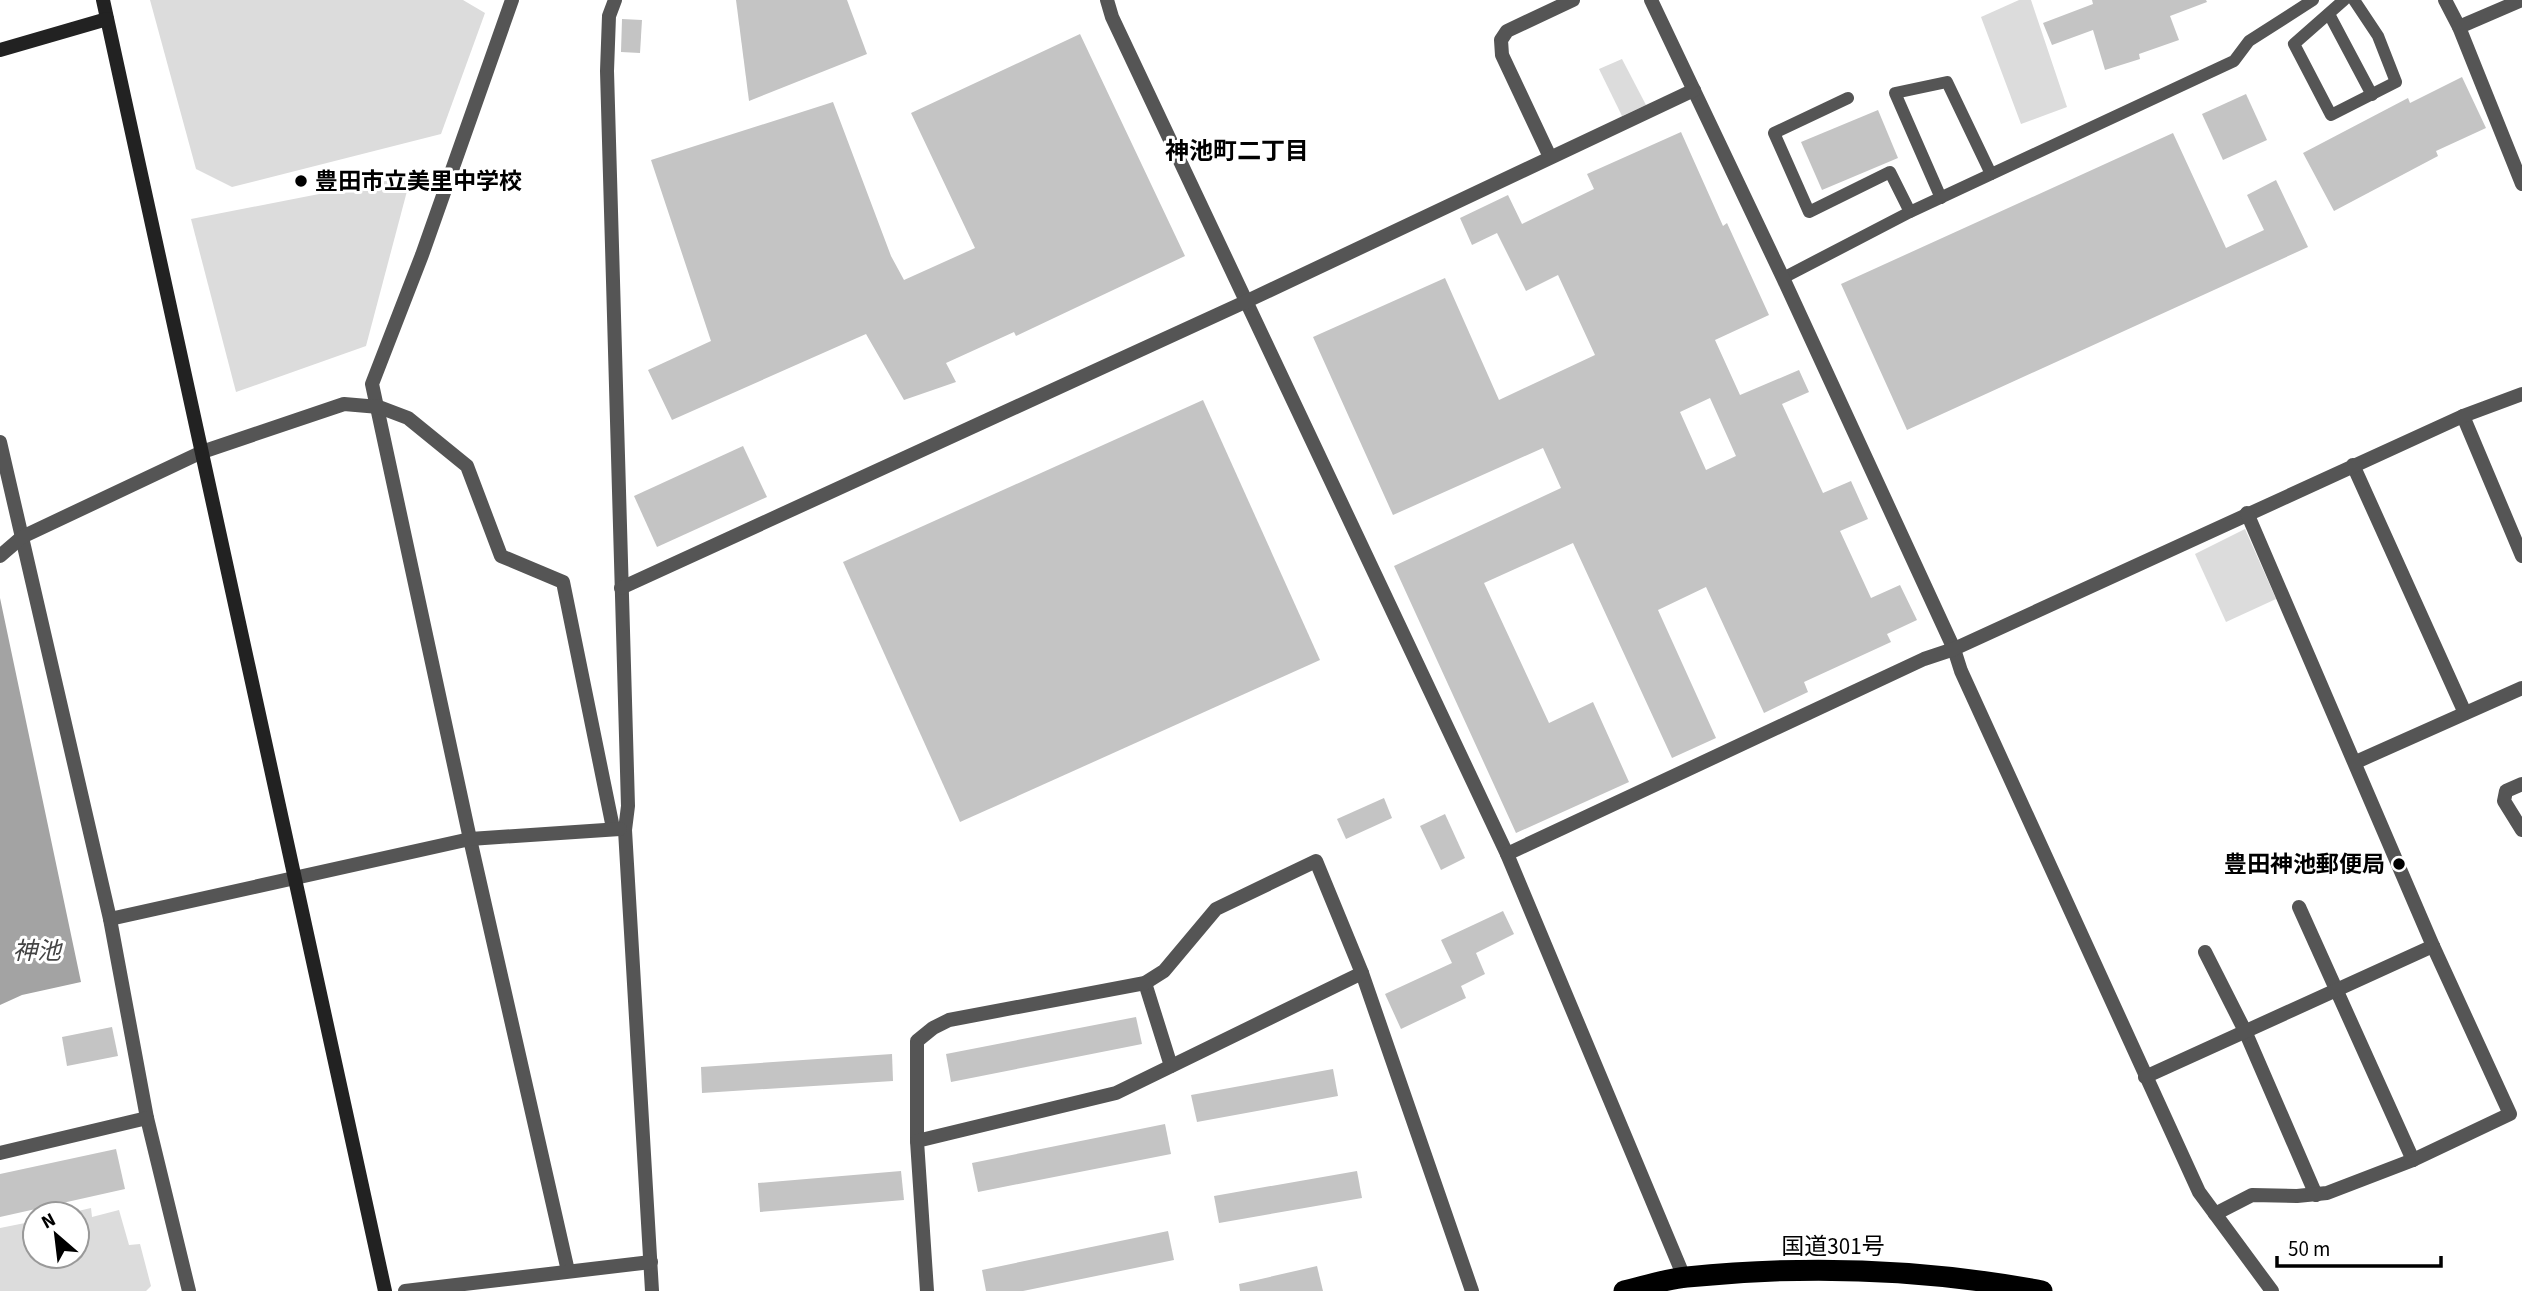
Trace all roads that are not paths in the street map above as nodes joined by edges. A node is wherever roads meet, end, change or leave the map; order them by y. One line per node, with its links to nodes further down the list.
1 (103, 0): 13 (street)
2 (512, 0): 27 (street)
3 (615, 0): 36 (street)
4 (1107, 0): 25 (street)
5 (1573, 0): 19 (street)
6 (1651, 0): 16 (street)
7 (2313, 0): 20 (lane)
8 (2344, 0): 12 (lane)
9 (2354, 0): 17 (lane)
10 (2445, 0): 14 (street)
11 (2522, 0): 14 (street)
12 (2329, 14): 17 (lane); 17 (lane)
13 (107, 19): 15 (street); 30 (street)
14 (2459, 27): 21 (street)
15 (0, 50)
16 (1694, 90): 19 (street); 24 (street)
17 (2372, 95)
18 (1848, 98): 23 (lane)
19 (1550, 157): 25 (street)
20 (1992, 174): 22 (lane); 22 (lane)
21 (2522, 184)
22 (1941, 198): 23 (lane)
23 (1910, 212): 24 (lane)
24 (1783, 278): 37 (street)
25 (1245, 302): 36 (street); 45 (street)
26 (2522, 394): 28 (street)
27 (379, 407): 30 (street); 42 (street); 44 (street)
28 (2463, 416): 31 (street); 35 (street)
29 (0, 442): 33 (street)
30 (202, 452): 33 (street); 46 (street)
31 (2353, 465): 32 (street); 39 (street)
32 (2247, 513): 37 (street); 40 (street)
33 (22, 537): 34 (street); 48 (street)
34 (0, 556)
35 (2522, 556)
36 (621, 588): 42 (street)
37 (1954, 649): 45 (street); 56 (street)
38 (2522, 688): 39 (street)
39 (2465, 713): 40 (street)
40 (2356, 762): 49 (street)
41 (2522, 784): 43 (street)
42 (619, 829): 44 (street); 64 (street)
43 (2522, 830)
44 (470, 839): 46 (street); 65 (street)
45 (1507, 853): 66 (street)
46 (295, 878): 48 (street); 68 (street)
47 (2299, 907): 53 (street)
48 (110, 919): 58 (street)
49 (2433, 946): 53 (street); 57 (street)
50 (2205, 952): 54 (street)
51 (1362, 973): 52 (street); 55 (street); 72 (street)
52 (1145, 983): 55 (street); 59 (street)
53 (2337, 990): 54 (street); 61 (street)
54 (2245, 1031): 56 (street); 62 (street)
55 (1171, 1066): 59 (street)
56 (2145, 1077): 63 (street)
57 (2516, 1112): 61 (street)
58 (147, 1118): 60 (street); 67 (street)
59 (917, 1140): 71 (street)
60 (0, 1153)
61 (2413, 1160): 62 (street)
62 (2316, 1195): 63 (street)
63 (2215, 1214): 75 (street)
64 (651, 1262): 65 (street); 70 (street)
65 (568, 1271): 69 (street)
66 (1687, 1284): 73 (highway, 国道301号); 74 (highway, 国道301号)
67 (189, 1291)
68 (385, 1291)
69 (405, 1291)
70 (652, 1291)
71 (927, 1291)
72 (1472, 1291)
73 (1625, 1291)
74 (2042, 1291)
75 (2272, 1291)

